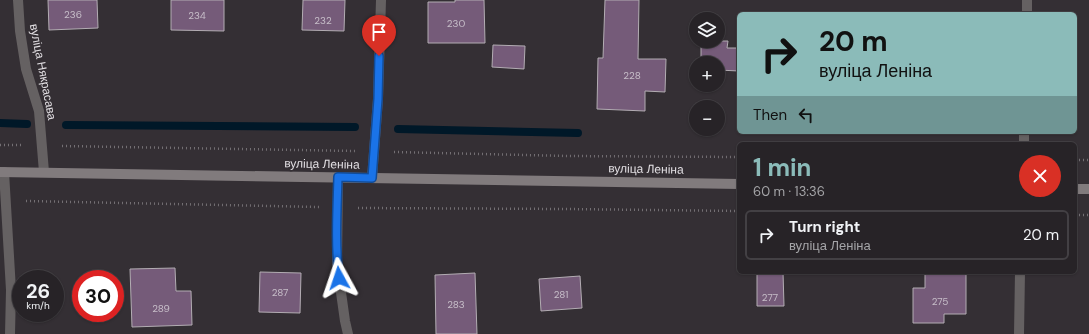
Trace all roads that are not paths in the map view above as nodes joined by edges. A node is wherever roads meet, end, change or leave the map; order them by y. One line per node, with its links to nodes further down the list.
1 (18, 0): 6 (street, вуліца Някрасава)
2 (381, 0): 8 (street)
3 (1027, 0): 4 (street)
4 (1027, 12)
5 (2, 172): 6 (main road, вуліца Леніна); 13 (street)
6 (44, 172): 7 (main road, вуліца Леніна)
7 (338, 177): 8 (main road, вуліца Леніна); 14 (street)
8 (372, 178): 9 (main road, вуліца Леніна)
9 (737, 184)
10 (1077, 189): 11 (main road)
11 (1089, 189)
12 (1020, 274): 15 (street)
13 (10, 334)
14 (348, 334)
15 (1019, 334)

